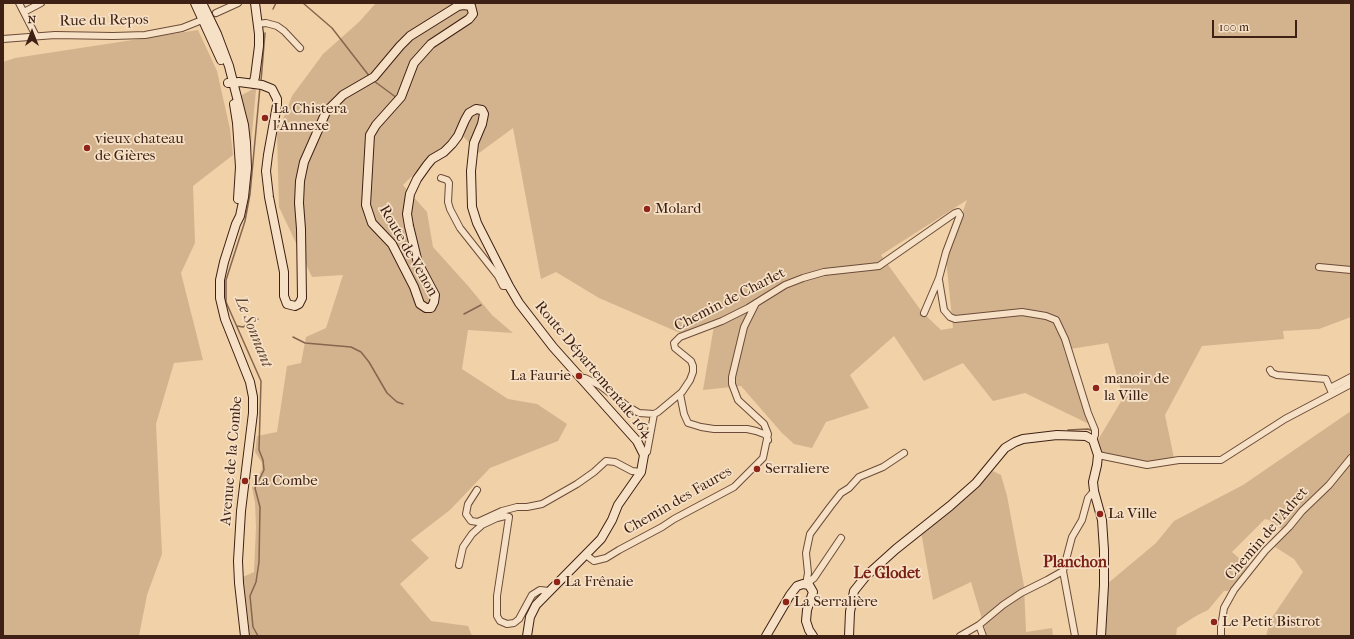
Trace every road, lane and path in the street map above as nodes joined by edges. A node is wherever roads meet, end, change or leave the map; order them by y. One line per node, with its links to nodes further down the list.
1 (19, 3): 8 (street)
2 (41, 3): 8 (street)
3 (195, 3): 9 (street)
4 (202, 3): 9 (street)
5 (238, 3): 9 (street, Rue du Repos)
6 (255, 3): 10 (street)
7 (472, 5): 15 (street, Route de Venon); 17 (street, Route de Venon)
8 (24, 12): 11 (street)
9 (209, 16): 11 (street, Rue du Repos); 14 (street, Avenue de la Combe)
10 (257, 24): 13 (street); 15 (street)
11 (36, 36): 12 (street, Rue du Repos)
12 (3, 39)
13 (300, 48)
14 (231, 82): 15 (street); 16 (street, Avenue de la Combe)
15 (258, 85): 16 (street)
16 (234, 93): 48 (street, Avenue de la Combe)
17 (474, 143): 22 (street, Route Départementale 164)
18 (441, 178): 22 (street)
19 (1319, 267): 20 (street)
20 (1351, 270)
21 (939, 278): 23 (street, Chemin de Charlet); 24 (street); 33 (street)
22 (508, 286): 27 (street, Route Départementale 164)
23 (756, 303): 30 (street, Chemin de Charlet); 32 (street)
24 (924, 313)
25 (1270, 370): 29 (street)
26 (1351, 377): 29 (street)
27 (581, 379): 31 (street); 36 (street, Route Départementale 164)
28 (1351, 384): 29 (street)
29 (1331, 390): 35 (street)
30 (680, 394): 31 (street, Chemin de Charlet); 32 (street)
31 (654, 414): 36 (street)
32 (768, 440): 42 (street, Chemin des Faures)
33 (1092, 440): 35 (street); 52 (street)
34 (904, 454): 45 (street)
35 (1098, 455): 40 (street)
36 (644, 456): 38 (street, Route Départementale 164)
37 (1351, 458): 57 (street, Chemin de l'Adret)
38 (641, 472): 39 (street); 42 (street, Route Départementale 164)
39 (477, 490)
40 (1094, 491): 44 (street); 56 (street)
41 (841, 538): 45 (street)
42 (586, 555): 46 (street, Route Départementale 164)
43 (459, 565): 46 (street)
44 (1062, 571): 47 (street); 55 (street)
45 (806, 584): 50 (street); 51 (street)
46 (549, 591): 49 (street, Route Départementale 164)
47 (979, 624): 53 (street); 54 (street)
48 (245, 636)
49 (527, 636)
50 (766, 636)
51 (814, 636)
52 (849, 636)
53 (960, 636)
54 (983, 636)
55 (1075, 636)
56 (1101, 636)
57 (1221, 636)

